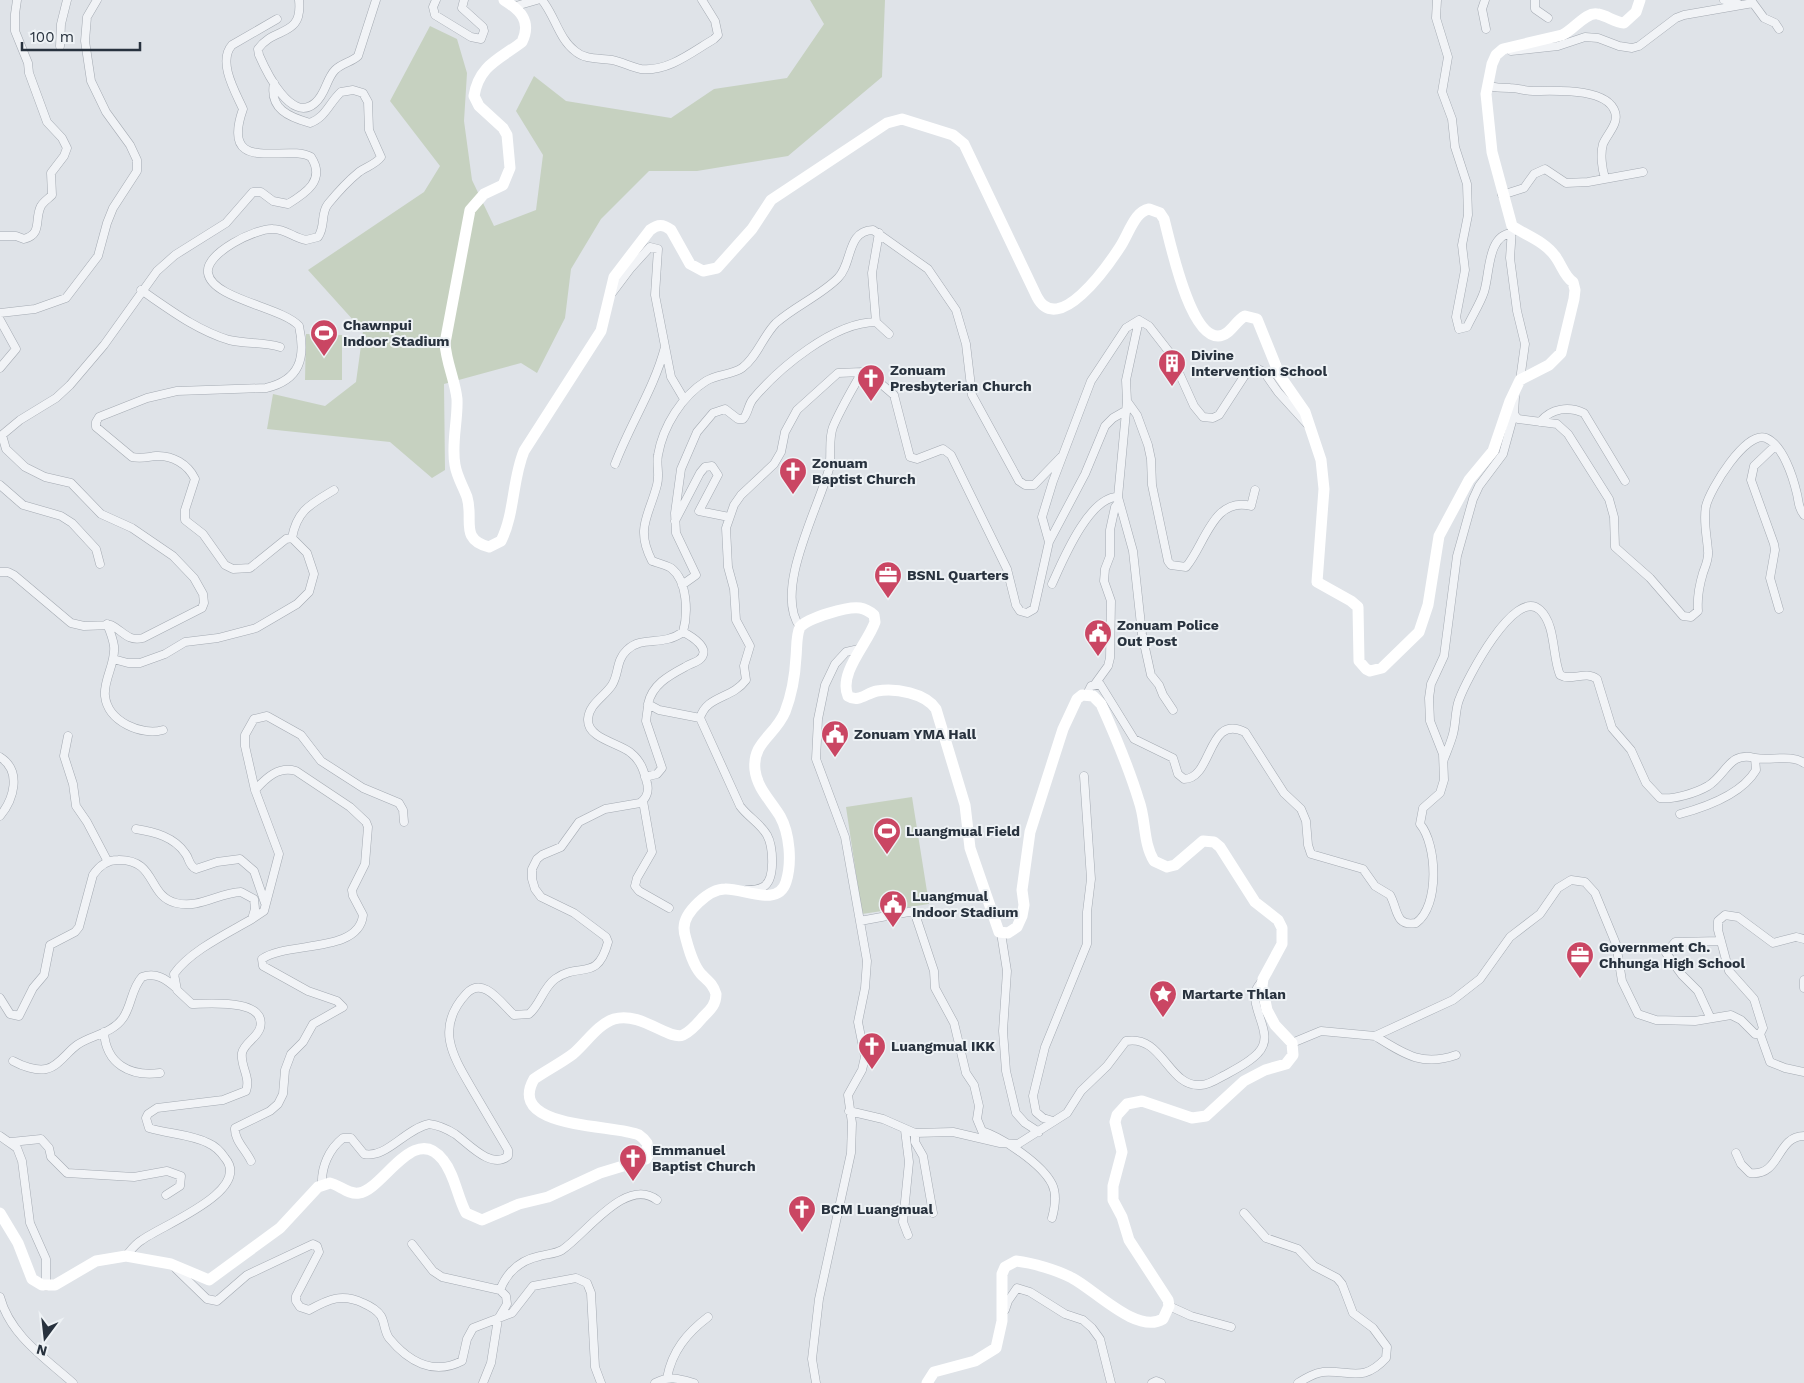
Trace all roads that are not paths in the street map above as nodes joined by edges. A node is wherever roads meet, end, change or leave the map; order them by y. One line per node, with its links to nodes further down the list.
1 (18, 0): 32 (street)
2 (67, 0): 23 (street)
3 (97, 0): 35 (street)
4 (299, 0): 25 (street)
5 (376, 0): 25 (street)
6 (436, 0): 7 (street)
7 (464, 0)
8 (504, 0): 18 (street)
9 (537, 0): 18 (street)
10 (542, 0): 11 (street)
11 (702, 0)
12 (1437, 0): 30 (street)
13 (1484, 0): 21 (street)
14 (1535, 0): 19 (street)
15 (1640, 0): 24 (street)
16 (1725, 0): 17 (street)
17 (1740, 5): 22 (street); 24 (street)
18 (516, 6): 34 (street)
19 (1548, 18)
20 (277, 19): 33 (street)
21 (1486, 29)
22 (1779, 29)
23 (60, 46)
24 (1499, 51): 26 (street)
25 (274, 83): 63 (street)
26 (1488, 84): 28 (street); 29 (street)
27 (1643, 172): 28 (street)
28 (1605, 178): 29 (street)
29 (1502, 195): 30 (street)
30 (1512, 229): 44 (street); 44 (street)
31 (879, 233): 38 (street); 45 (street); 53 (street)
32 (0, 236)
33 (141, 290): 41 (street); 51 (street)
34 (610, 295): 40 (street); 50 (street)
35 (0, 313)
36 (0, 320): 42 (street)
37 (1139, 320): 46 (street); 50 (street); 53 (street)
38 (876, 322): 39 (street); 62 (street)
39 (889, 334)
40 (665, 345): 45 (street); 54 (street)
41 (280, 347)
42 (0, 368)
43 (862, 372): 61 (street); 64 (street); 71 (street)
44 (1517, 385): 48 (street); 50 (street)
45 (684, 399): 68 (street)
46 (1127, 400): 47 (street); 58 (street)
47 (1127, 410): 59 (street); 64 (street)
48 (1514, 414): 49 (street); 84 (street)
49 (1540, 422): 52 (street); 55 (street)
50 (1312, 430)
51 (1, 436): 70 (street)
52 (1775, 446): 60 (street); 69 (street)
53 (1061, 457): 64 (street)
54 (616, 464)
55 (1625, 480)
56 (0, 485): 65 (street)
57 (334, 490): 63 (street)
58 (1256, 490)
59 (1118, 500): 67 (street); 75 (street); 78 (street)
60 (1804, 515)
61 (730, 517): 62 (street); 79 (street)
62 (675, 521): 68 (street)
63 (292, 538): 74 (street)
64 (1049, 542)
65 (100, 564)
66 (0, 572): 70 (street)
67 (1052, 584)
68 (682, 586): 72 (street)
69 (1780, 610)
70 (107, 624): 74 (street)
71 (800, 627): 73 (street); 95 (street)
72 (683, 632): 77 (street); 87 (street)
73 (859, 649): 99 (street); 100 (street)
74 (112, 659): 80 (street)
75 (1095, 684): 76 (street); 84 (street)
76 (1087, 694): 100 (street); 103 (street)
77 (648, 706): 79 (street); 87 (street)
78 (1173, 710)
79 (700, 718): 95 (street)
80 (163, 730)
81 (68, 736): 94 (street)
82 (0, 757): 91 (street)
83 (1755, 758): 84 (street); 85 (street); 90 (street)
84 (1444, 761)
85 (1804, 763)
86 (1084, 776): 118 (street)
87 (646, 777): 89 (street)
88 (255, 790): 92 (street); 96 (street); 127 (street)
89 (643, 801): 97 (street); 128 (street)
90 (1680, 814)
91 (0, 816)
92 (404, 822)
93 (136, 828): 96 (street)
94 (108, 862): 98 (street); 107 (street)
95 (744, 891): 128 (street)
96 (265, 903): 98 (street)
97 (669, 908)
98 (252, 919): 106 (street)
99 (860, 921): 117 (street); 125 (street)
100 (1001, 933): 120 (street)
101 (1804, 939): 102 (street)
102 (1721, 941): 108 (street); 110 (street)
103 (1263, 979): 112 (street); 118 (street)
104 (1804, 980): 105 (street)
105 (1804, 988)
106 (178, 990): 109 (street); 137 (street)
107 (0, 998)
108 (1710, 1017): 110 (street); 111 (street)
109 (104, 1032): 114 (street); 116 (street)
110 (1760, 1034): 115 (street)
111 (1375, 1036): 112 (street); 113 (street)
112 (1292, 1042): 142 (street)
113 (1456, 1055)
114 (13, 1061)
115 (1804, 1072)
116 (160, 1074)
117 (850, 1111): 119 (street); 153 (street)
118 (1053, 1121): 120 (street)
119 (906, 1130): 121 (street); 135 (street)
120 (1039, 1132): 125 (street)
121 (915, 1133): 125 (street); 133 (street)
122 (0, 1136): 124 (street)
123 (1804, 1136): 126 (street)
124 (11, 1142): 129 (street); 139 (street)
125 (1009, 1145): 134 (street)
126 (1736, 1153)
127 (250, 1161)
128 (322, 1185): 138 (street)
129 (166, 1195)
130 (657, 1200): 140 (street)
131 (1244, 1212): 158 (street)
132 (0, 1213): 139 (street)
133 (934, 1213)
134 (1052, 1218)
135 (908, 1235)
136 (412, 1244): 140 (street)
137 (126, 1256): 138 (street); 139 (street)
138 (171, 1264): 144 (street)
139 (46, 1286)
140 (500, 1290): 144 (street)
141 (0, 1298): 148 (street)
142 (1169, 1306): 145 (street); 146 (street)
143 (708, 1317): 147 (street)
144 (498, 1319): 149 (street); 150 (street)
145 (1002, 1321): 154 (street); 155 (street)
146 (1231, 1327)
147 (667, 1378): 151 (street); 152 (street)
148 (73, 1383)
149 (483, 1383)
150 (601, 1383)
151 (656, 1383)
152 (694, 1383)
153 (816, 1383)
154 (927, 1383)
155 (1111, 1383)
156 (1152, 1383): 157 (street)
157 (1161, 1383)
158 (1298, 1383)

